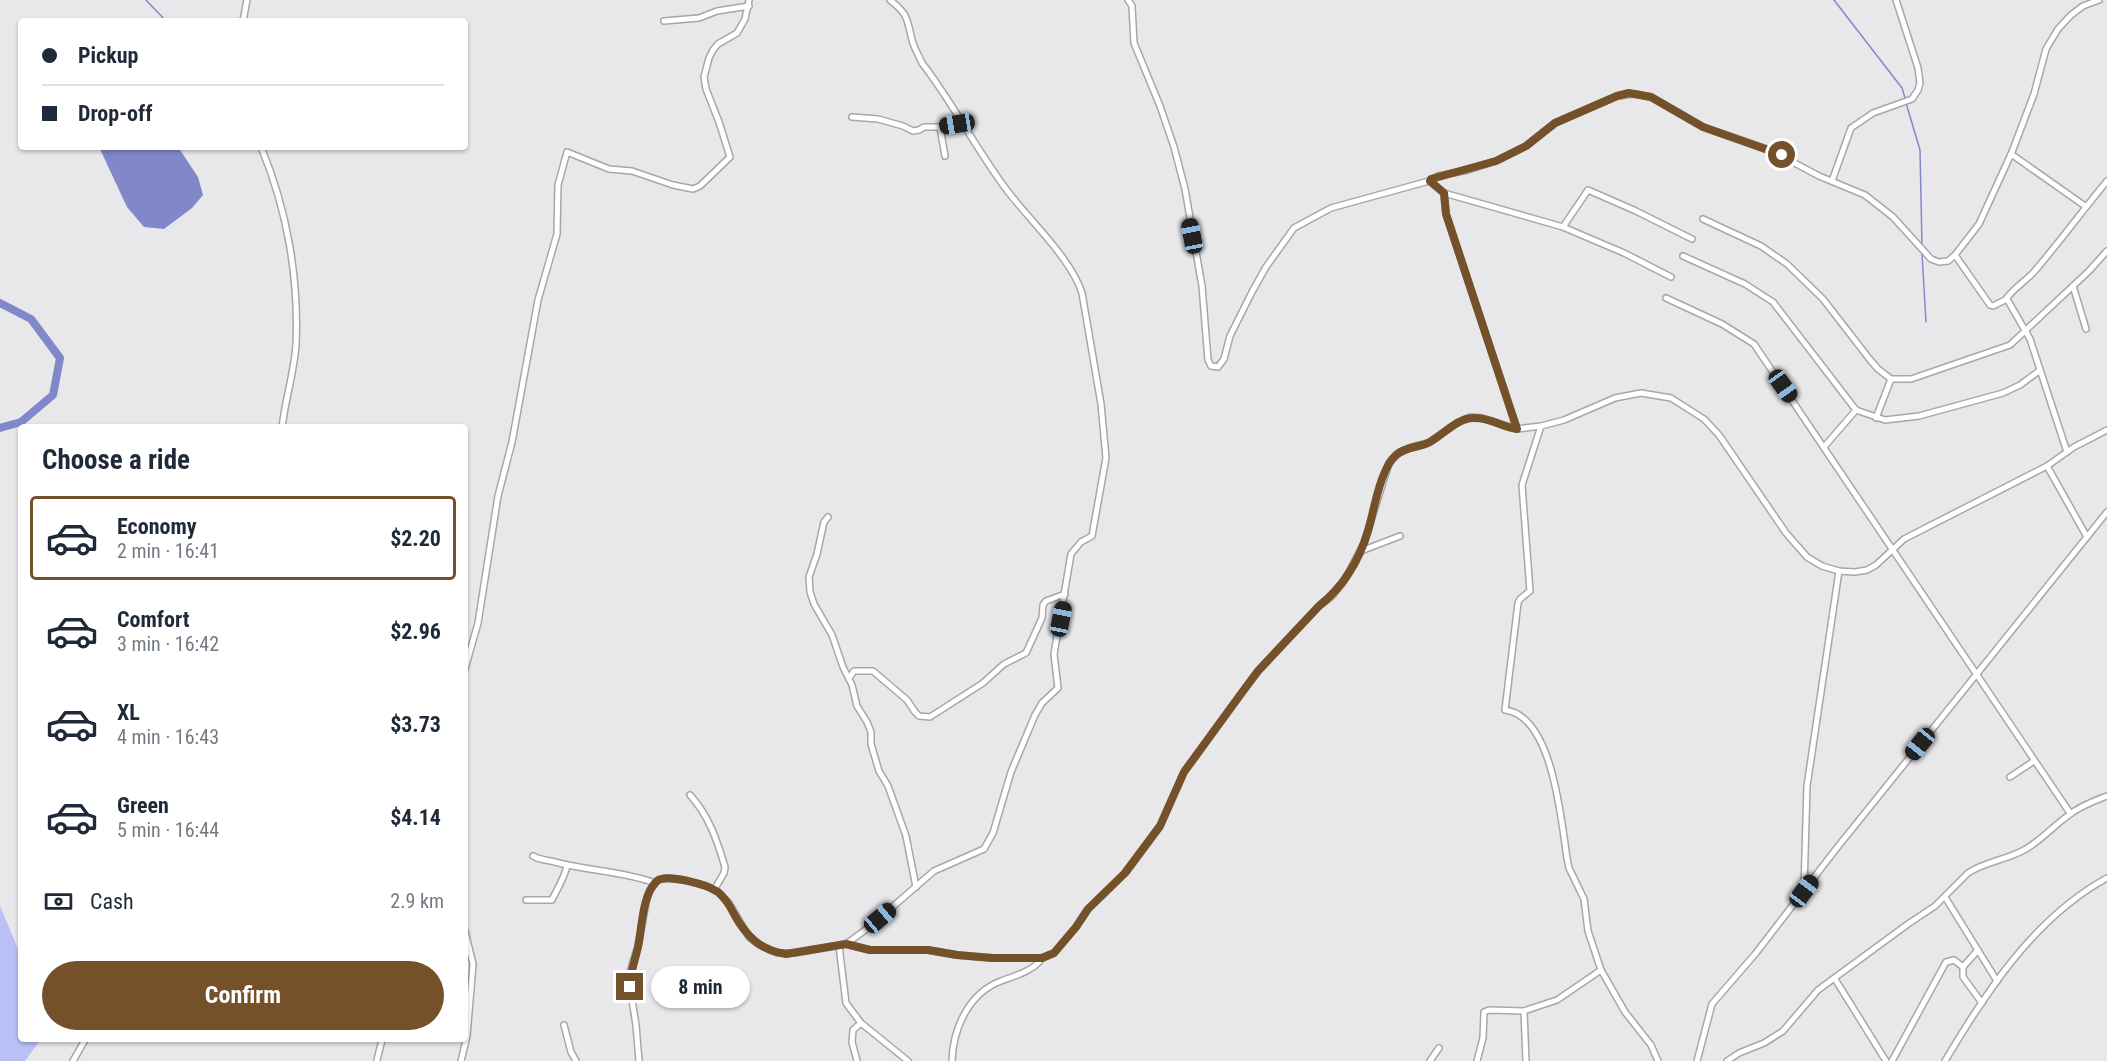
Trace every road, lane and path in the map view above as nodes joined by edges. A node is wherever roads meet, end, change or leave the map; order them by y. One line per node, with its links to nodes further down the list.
1 (247, 0): 7 (street)
2 (890, 0): 10 (street)
3 (1128, 0): 15 (street)
4 (1896, 0): 16 (street)
5 (2099, 0): 13 (street)
6 (749, 3): 8 (street); 51 (street)
7 (244, 18)
8 (664, 21)
9 (852, 117): 11 (street)
10 (963, 124): 11 (street); 50 (street)
11 (940, 127): 14 (street)
12 (262, 150): 36 (street)
13 (2011, 154): 19 (street); 24 (street)
14 (945, 156)
15 (1430, 181): 16 (street); 18 (street)
16 (1832, 181): 24 (street)
17 (2107, 181): 19 (street)
18 (1444, 193): 21 (street); 38 (street)
19 (2085, 206): 29 (street)
20 (1703, 219): 33 (street)
21 (1563, 227): 22 (street); 26 (street)
22 (1692, 239)
23 (2107, 251): 27 (street)
24 (1955, 255): 29 (street)
25 (1683, 256): 34 (street)
26 (1671, 277)
27 (2073, 286): 30 (street); 31 (street)
28 (1666, 298): 40 (street)
29 (2006, 299): 31 (street)
30 (2086, 328)
31 (2025, 330): 32 (street); 33 (street)
32 (2039, 371): 35 (street); 41 (street)
33 (1891, 378): 35 (street)
34 (1856, 410): 35 (street); 40 (street)
35 (1876, 418)
36 (283, 424)
37 (1541, 426): 38 (street); 49 (street); 73 (street)
38 (1517, 429): 48 (street)
39 (2107, 430): 41 (street)
40 (1824, 447): 47 (street)
41 (2067, 452): 42 (street)
42 (2047, 466): 46 (street); 47 (street)
43 (2107, 512): 46 (street)
44 (828, 517): 53 (street)
45 (1400, 536): 48 (street)
46 (2087, 537): 52 (street)
47 (1894, 550): 49 (street); 52 (street)
48 (1361, 551): 71 (street)
49 (1839, 571): 65 (street)
50 (1065, 594): 53 (street); 63 (street)
51 (468, 658)
52 (1976, 674): 54 (street); 65 (street)
53 (849, 678): 63 (street)
54 (2034, 761): 55 (street); 58 (street)
55 (2010, 777)
56 (690, 795): 64 (street)
57 (2107, 796): 58 (street)
58 (2070, 813): 66 (street)
59 (533, 856): 60 (street)
60 (567, 866): 62 (street); 67 (street)
61 (2107, 878): 75 (street)
62 (655, 883): 64 (street); 89 (street)
63 (916, 886): 69 (street)
64 (714, 890): 69 (street)
65 (1804, 891): 97 (street)
66 (1945, 897): 70 (street); 74 (street)
67 (526, 900)
68 (468, 943): 79 (street)
69 (842, 945): 71 (street); 78 (street)
70 (1977, 951): 72 (street); 75 (street)
71 (1042, 958): 92 (street)
72 (1963, 967): 76 (street); 100 (street)
73 (1601, 970): 77 (street); 96 (street)
74 (1835, 979): 98 (street); 99 (street)
75 (1997, 981): 76 (street)
76 (1982, 1003): 101 (street)
77 (1524, 1011): 94 (street); 95 (street)
78 (861, 1023): 90 (street); 91 (street)
79 (468, 1024)
80 (564, 1025): 88 (street)
81 (84, 1042): 86 (street)
82 (381, 1042): 85 (street)
83 (466, 1042): 87 (street)
84 (1439, 1048): 93 (street)
85 (376, 1060)
86 (73, 1061)
87 (461, 1061)
88 (576, 1061)
89 (639, 1061)
90 (857, 1061)
91 (908, 1061)
92 (952, 1061)
93 (1430, 1061)
94 (1477, 1061)
95 (1526, 1061)
96 (1658, 1061)
97 (1697, 1061)
98 (1727, 1061)
99 (1886, 1061)
100 (1892, 1061)
101 (1945, 1061)

